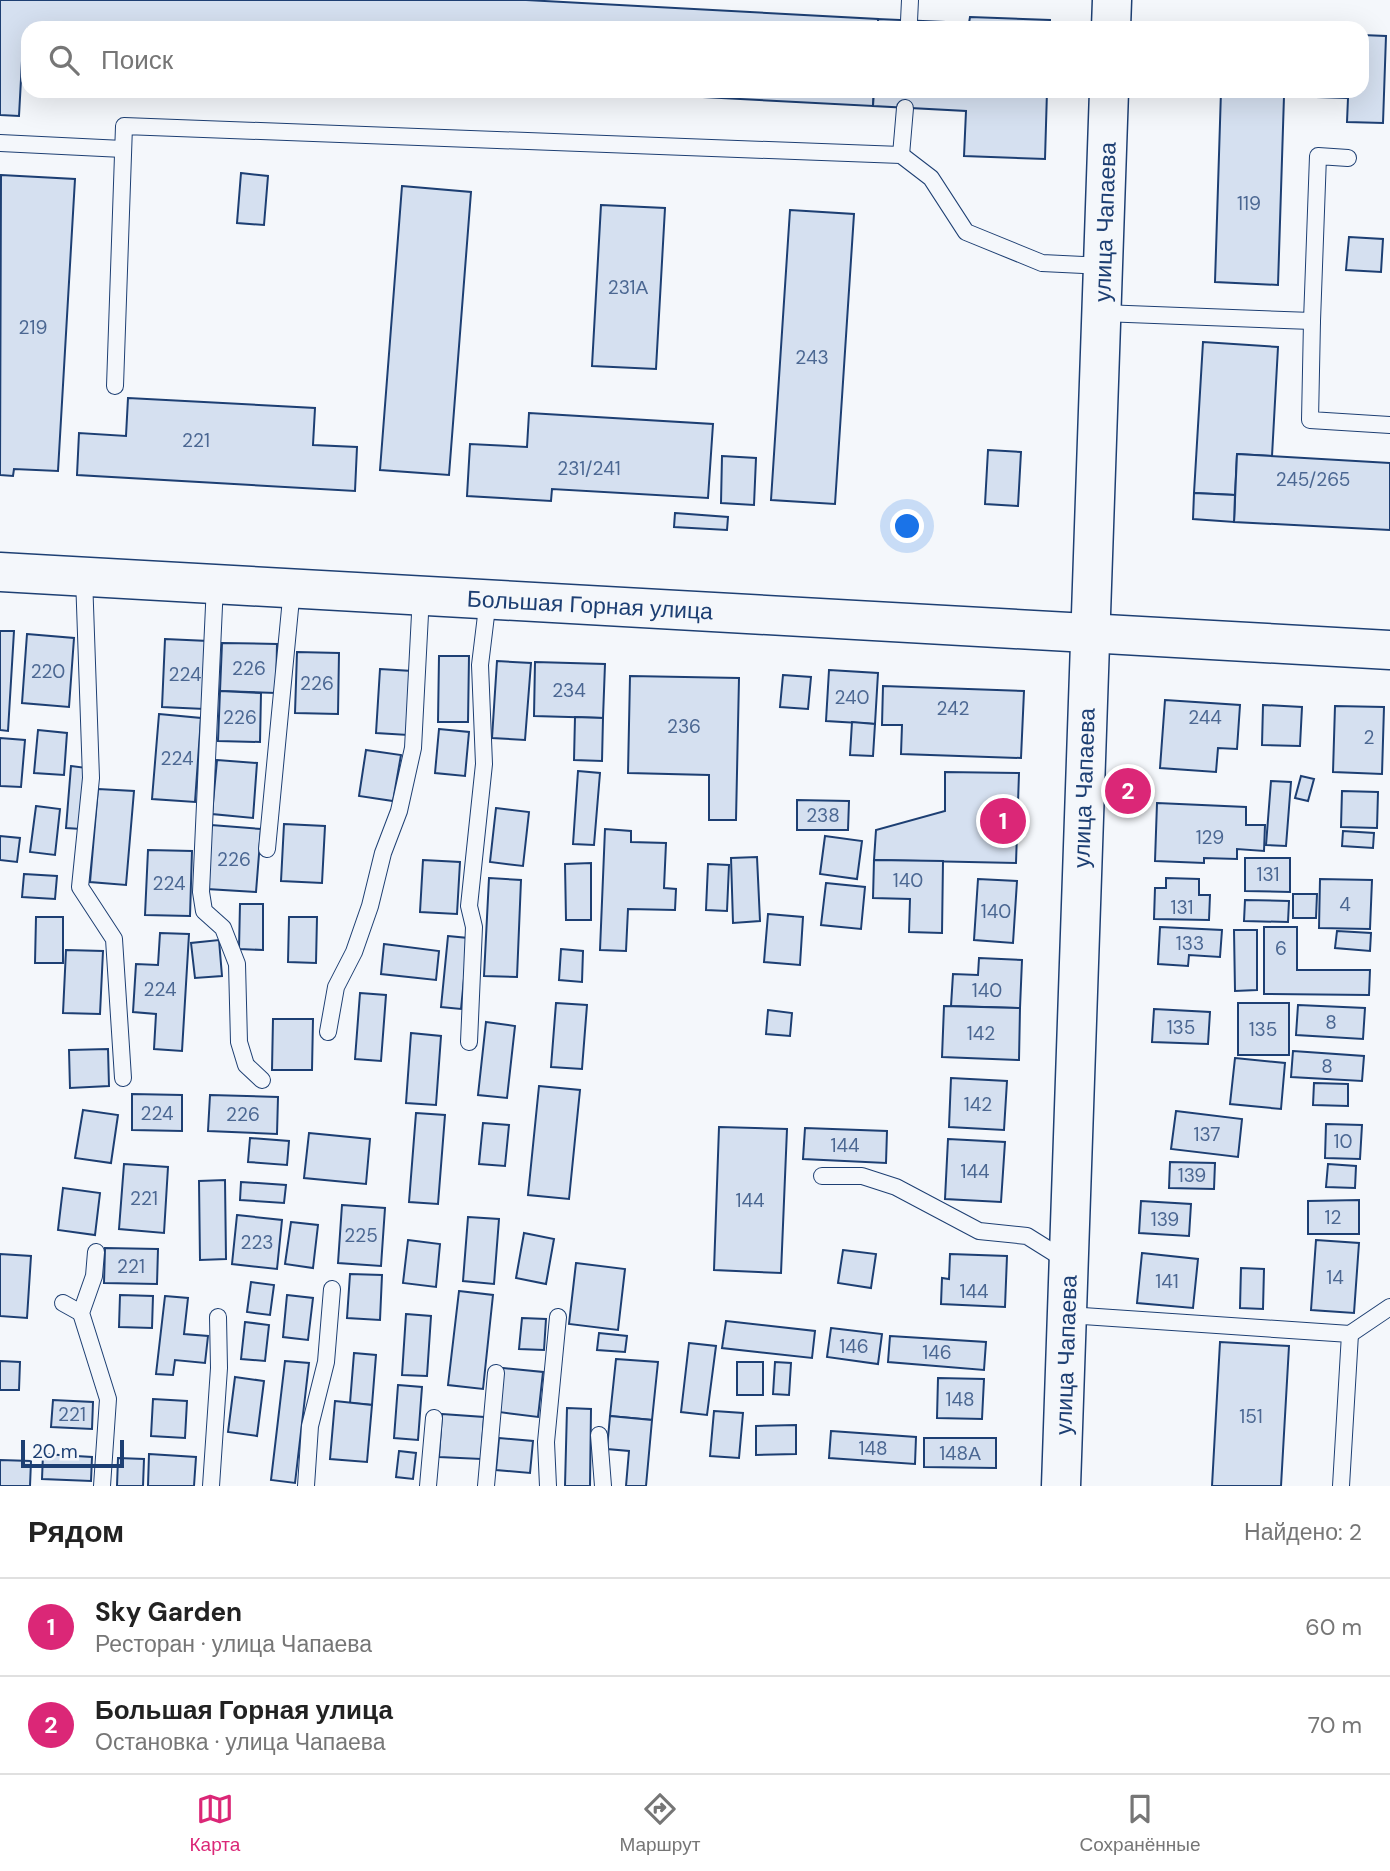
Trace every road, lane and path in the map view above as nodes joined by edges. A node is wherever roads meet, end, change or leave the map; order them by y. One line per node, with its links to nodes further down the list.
1 (910, 0): 3 (lane)
2 (1112, 0): 4 (street)
3 (909, 20)
4 (1111, 21)
5 (1109, 98): 11 (street, улица Чапаева)
6 (905, 108): 9 (lane)
7 (0, 143): 8 (lane)
8 (123, 149): 9 (lane); 14 (lane)
9 (901, 155): 11 (lane)
10 (1348, 158): 13 (lane)
11 (1104, 266): 12 (street, улица Чапаева)
12 (1101, 313): 13 (lane); 22 (street, улица Чапаева)
13 (1312, 321): 15 (lane)
14 (116, 386)
15 (1390, 425)
16 (0, 572): 17 (street, Большая Горная улица)
17 (84, 576): 18 (street, Большая Горная улица); 27 (lane)
18 (215, 584): 19 (street, Большая Горная улица); 28 (lane)
19 (292, 588): 20 (street, Большая Горная улица); 24 (lane)
20 (421, 595): 21 (street, Большая Горная улица); 25 (lane)
21 (488, 599): 22 (street, Большая Горная улица); 26 (lane)
22 (1090, 632): 23 (street, Большая Горная улица); 31 (street, улица Чапаева)
23 (1390, 650)
24 (267, 849)
25 (328, 1032)
26 (470, 1042)
27 (123, 1078)
28 (262, 1080)
29 (822, 1176): 31 (lane)
30 (96, 1252): 35 (lane)
31 (1069, 1262): 36 (street, улица Чапаева)
32 (332, 1289): 45 (lane)
33 (63, 1303): 35 (lane)
34 (1390, 1307): 39 (lane)
35 (81, 1313): 43 (lane)
36 (1068, 1314): 39 (lane); 50 (street, улица Чапаева)
37 (218, 1317): 44 (lane)
38 (558, 1317): 48 (lane)
39 (1350, 1334): 51 (lane)
40 (496, 1373): 47 (lane)
41 (434, 1418): 46 (lane)
42 (599, 1435): 49 (lane)
43 (102, 1486)
44 (211, 1486)
45 (306, 1486)
46 (428, 1486)
47 (486, 1486)
48 (548, 1486)
49 (603, 1486)
50 (1061, 1486)
51 (1341, 1486)

